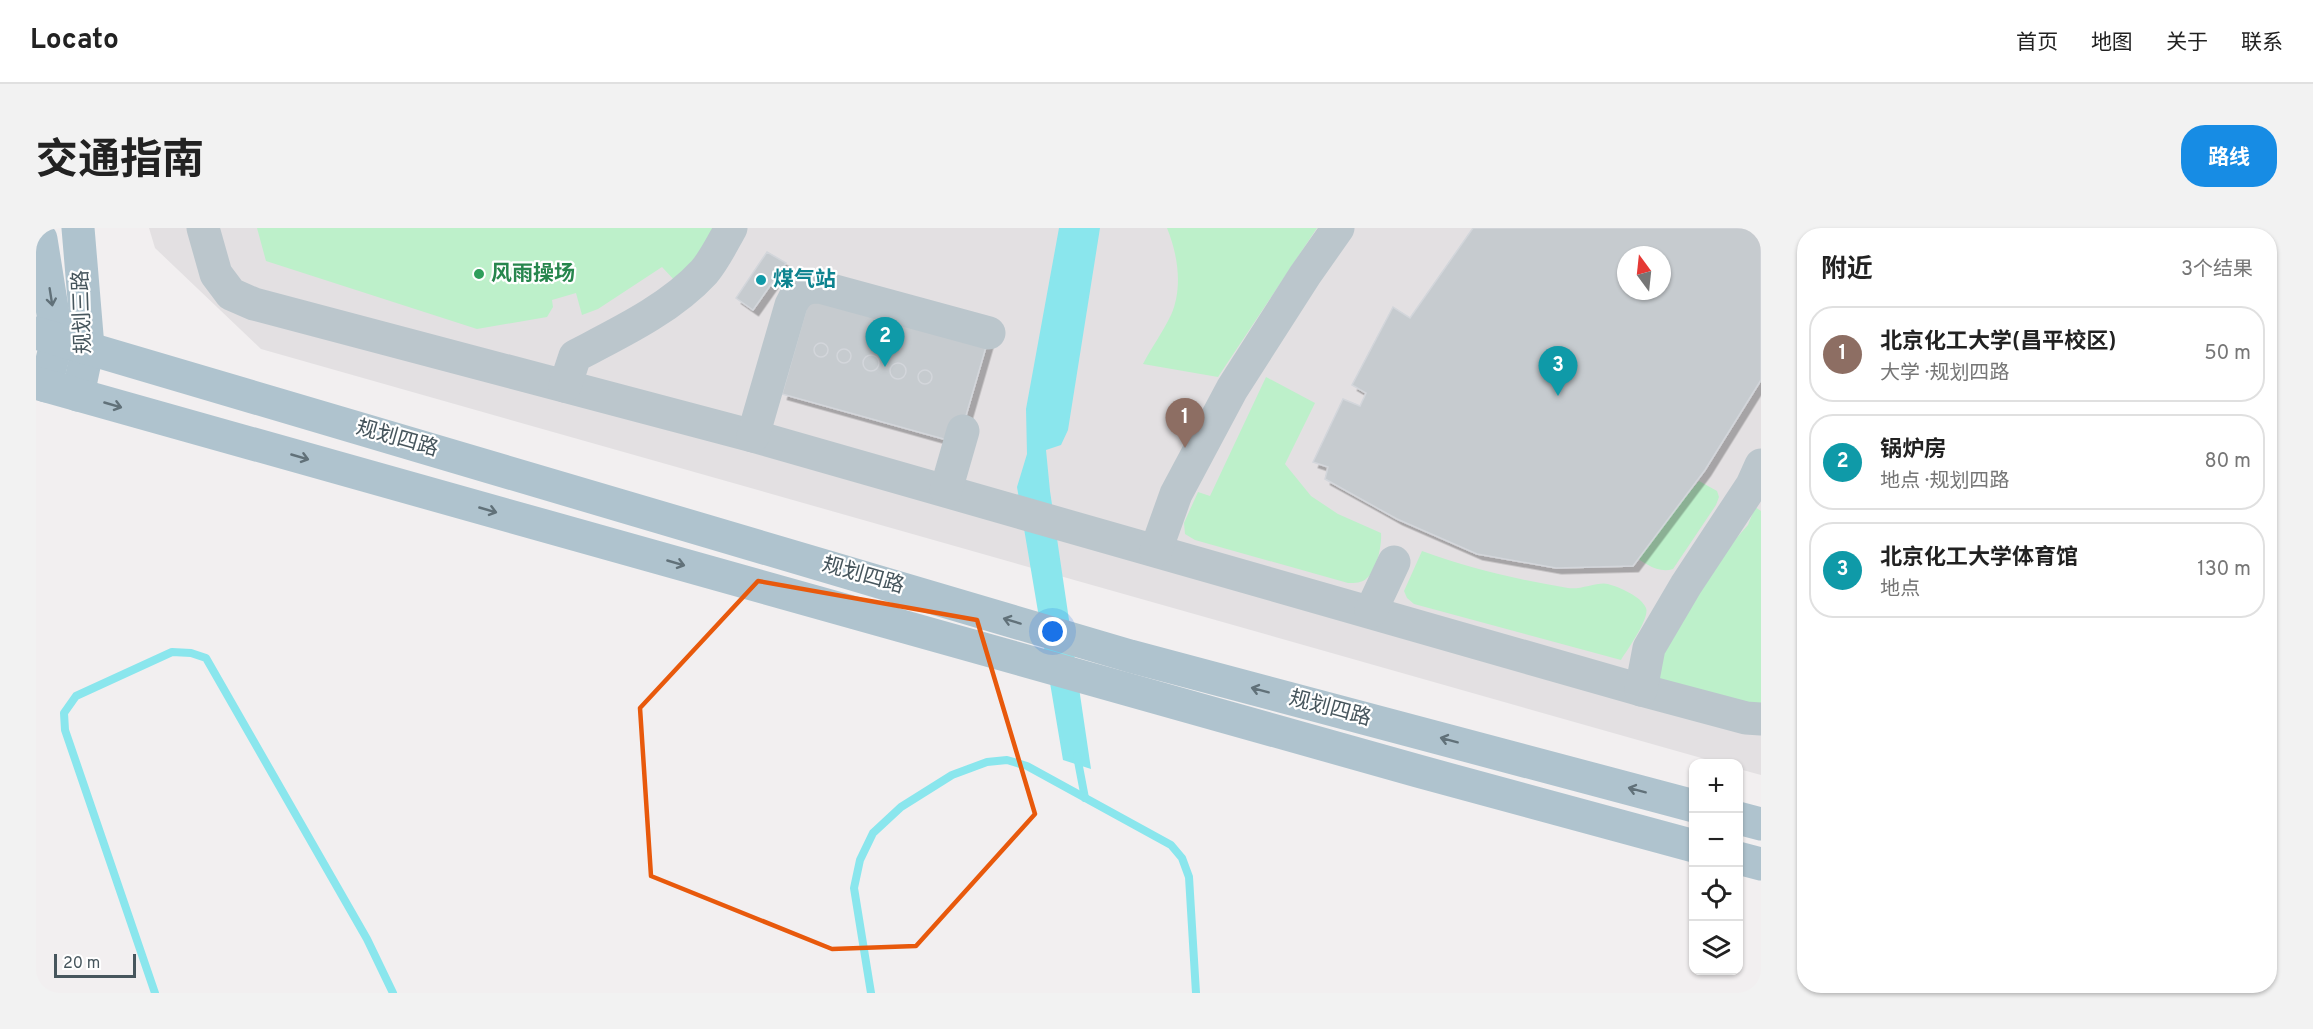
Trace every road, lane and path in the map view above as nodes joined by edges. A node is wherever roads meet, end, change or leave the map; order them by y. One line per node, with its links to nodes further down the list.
1 (78, 228): 8 (main road, 规划三路)
2 (203, 228): 10 (street)
3 (731, 228): 10 (street)
4 (1338, 228): 16 (street)
5 (41, 239): 7 (main road, 规划三路, one-way to 7)
6 (989, 333): 13 (street)
7 (47, 336): 8 (main road, 规划四路); 9 (main road, 规划三路)
8 (88, 347): 11 (main road, 规划三路); 21 (main road, 规划四路, one-way to 8)
9 (41, 385): 11 (main road, 规划四路)
10 (565, 386): 13 (street)
11 (78, 395): 24 (main road, 规划四路, one-way to 24)
12 (963, 431): 15 (street)
13 (753, 436): 15 (street)
14 (1761, 465): 19 (street)
15 (945, 490): 16 (street)
16 (1156, 550): 18 (street)
17 (1394, 562): 18 (street)
18 (1371, 611): 19 (street)
19 (1641, 690): 20 (street)
20 (1761, 719)
21 (1689, 805)
22 (1743, 819): 23 (main road)
23 (1761, 824)
24 (1689, 845)
25 (1743, 859): 26 (main road)
26 (1761, 864)

